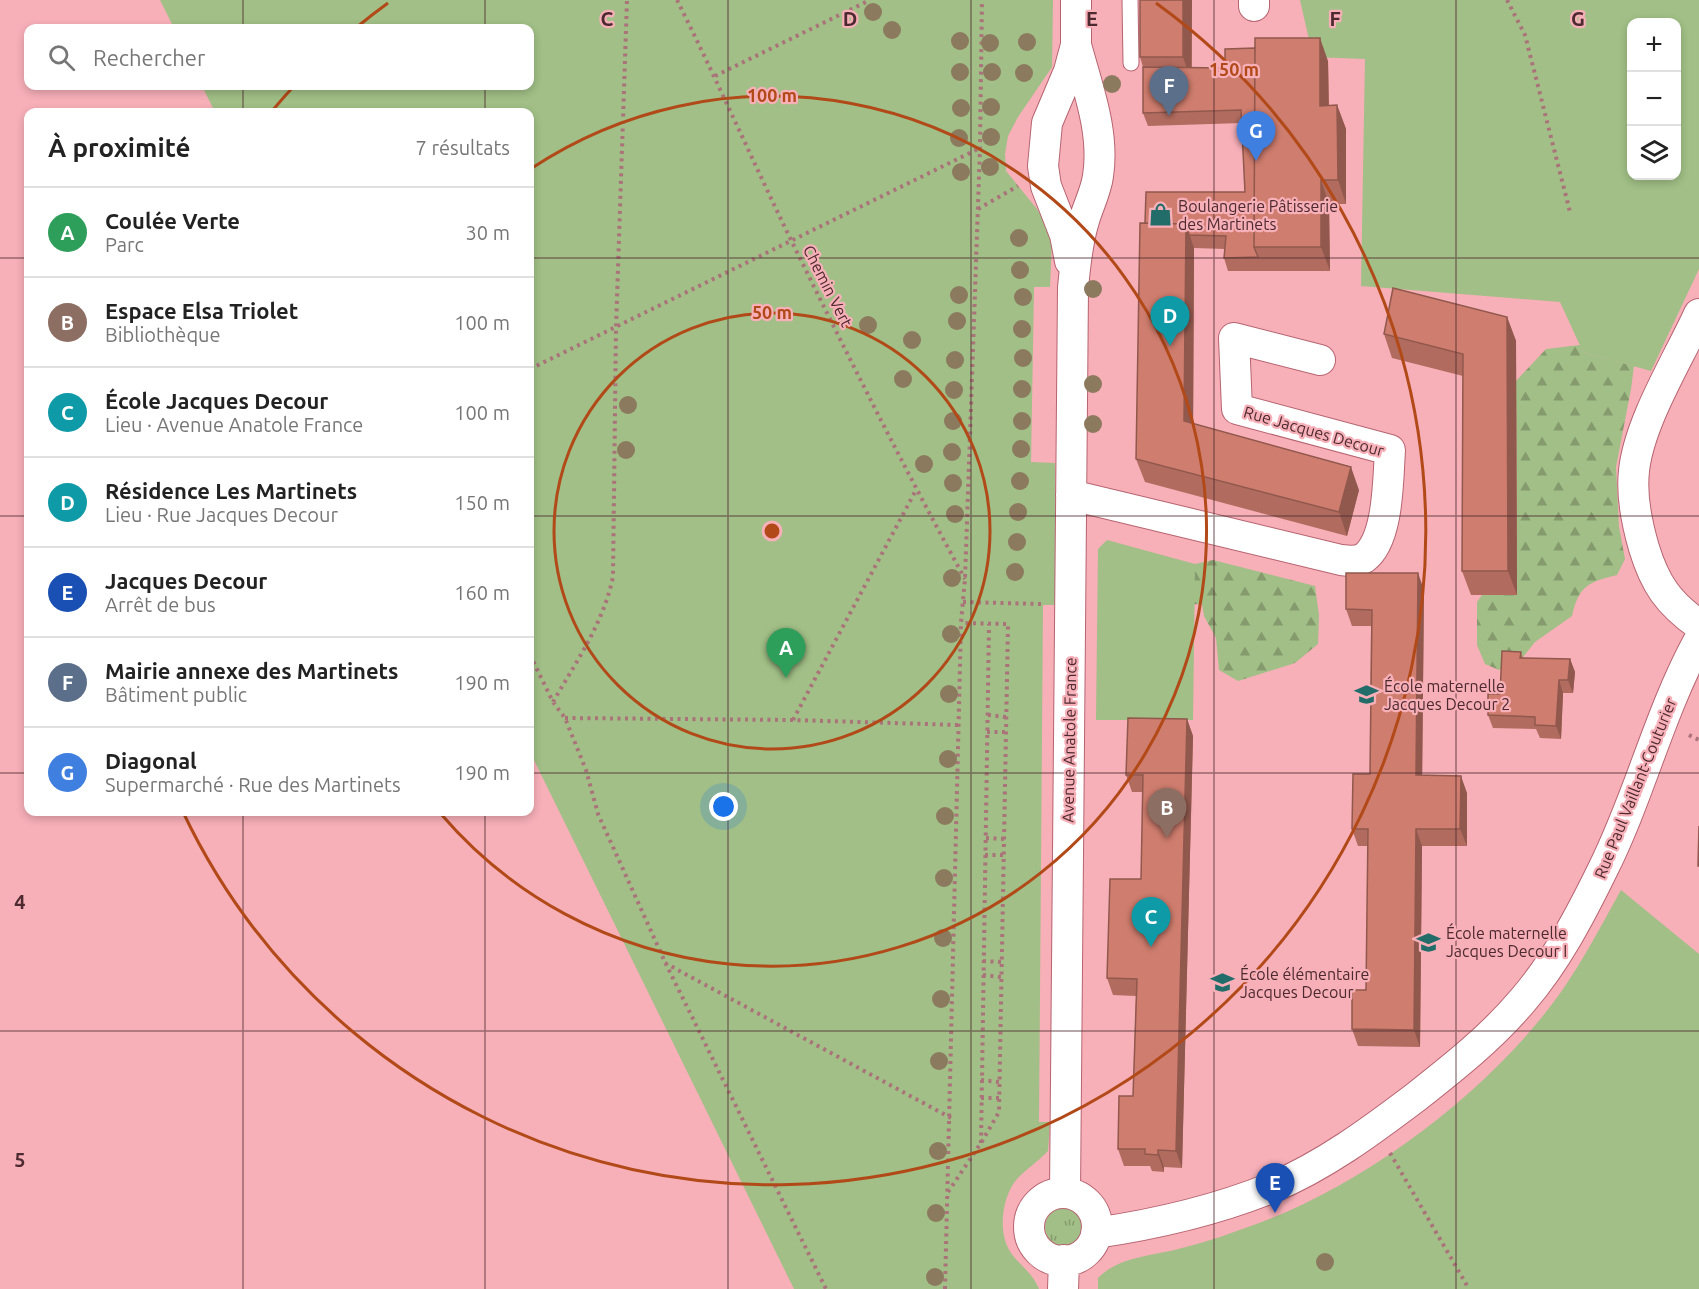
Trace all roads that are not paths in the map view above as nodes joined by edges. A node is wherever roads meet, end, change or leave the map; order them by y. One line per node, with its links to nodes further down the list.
1 (1076, 0): 3 (street, Avenue Anatole France)
2 (1130, 0): 4 (lane)
3 (1076, 45): 5 (street, Avenue Anatole France); 6 (street, Avenue Anatole France)
4 (1131, 63)
5 (1049, 116): 6 (street); 8 (street, Avenue Anatole France)
6 (1095, 123): 7 (street, Avenue Anatole France)
7 (1094, 193): 8 (street); 9 (street, Avenue Anatole France)
8 (1049, 195): 9 (street, Avenue Anatole France)
9 (1073, 288): 12 (street, Avenue Anatole France)
10 (1699, 314): 13 (street)
11 (1320, 360): 12 (street, Rue Jacques Decour)
12 (1071, 495): 15 (street, Avenue Anatole France)
13 (1699, 625)
14 (1699, 640): 16 (street, Rue Paul Vaillant-Couturier)
15 (1065, 1193): 16 (street); 17 (street)
16 (1096, 1233): 17 (street)
17 (1064, 1275)

